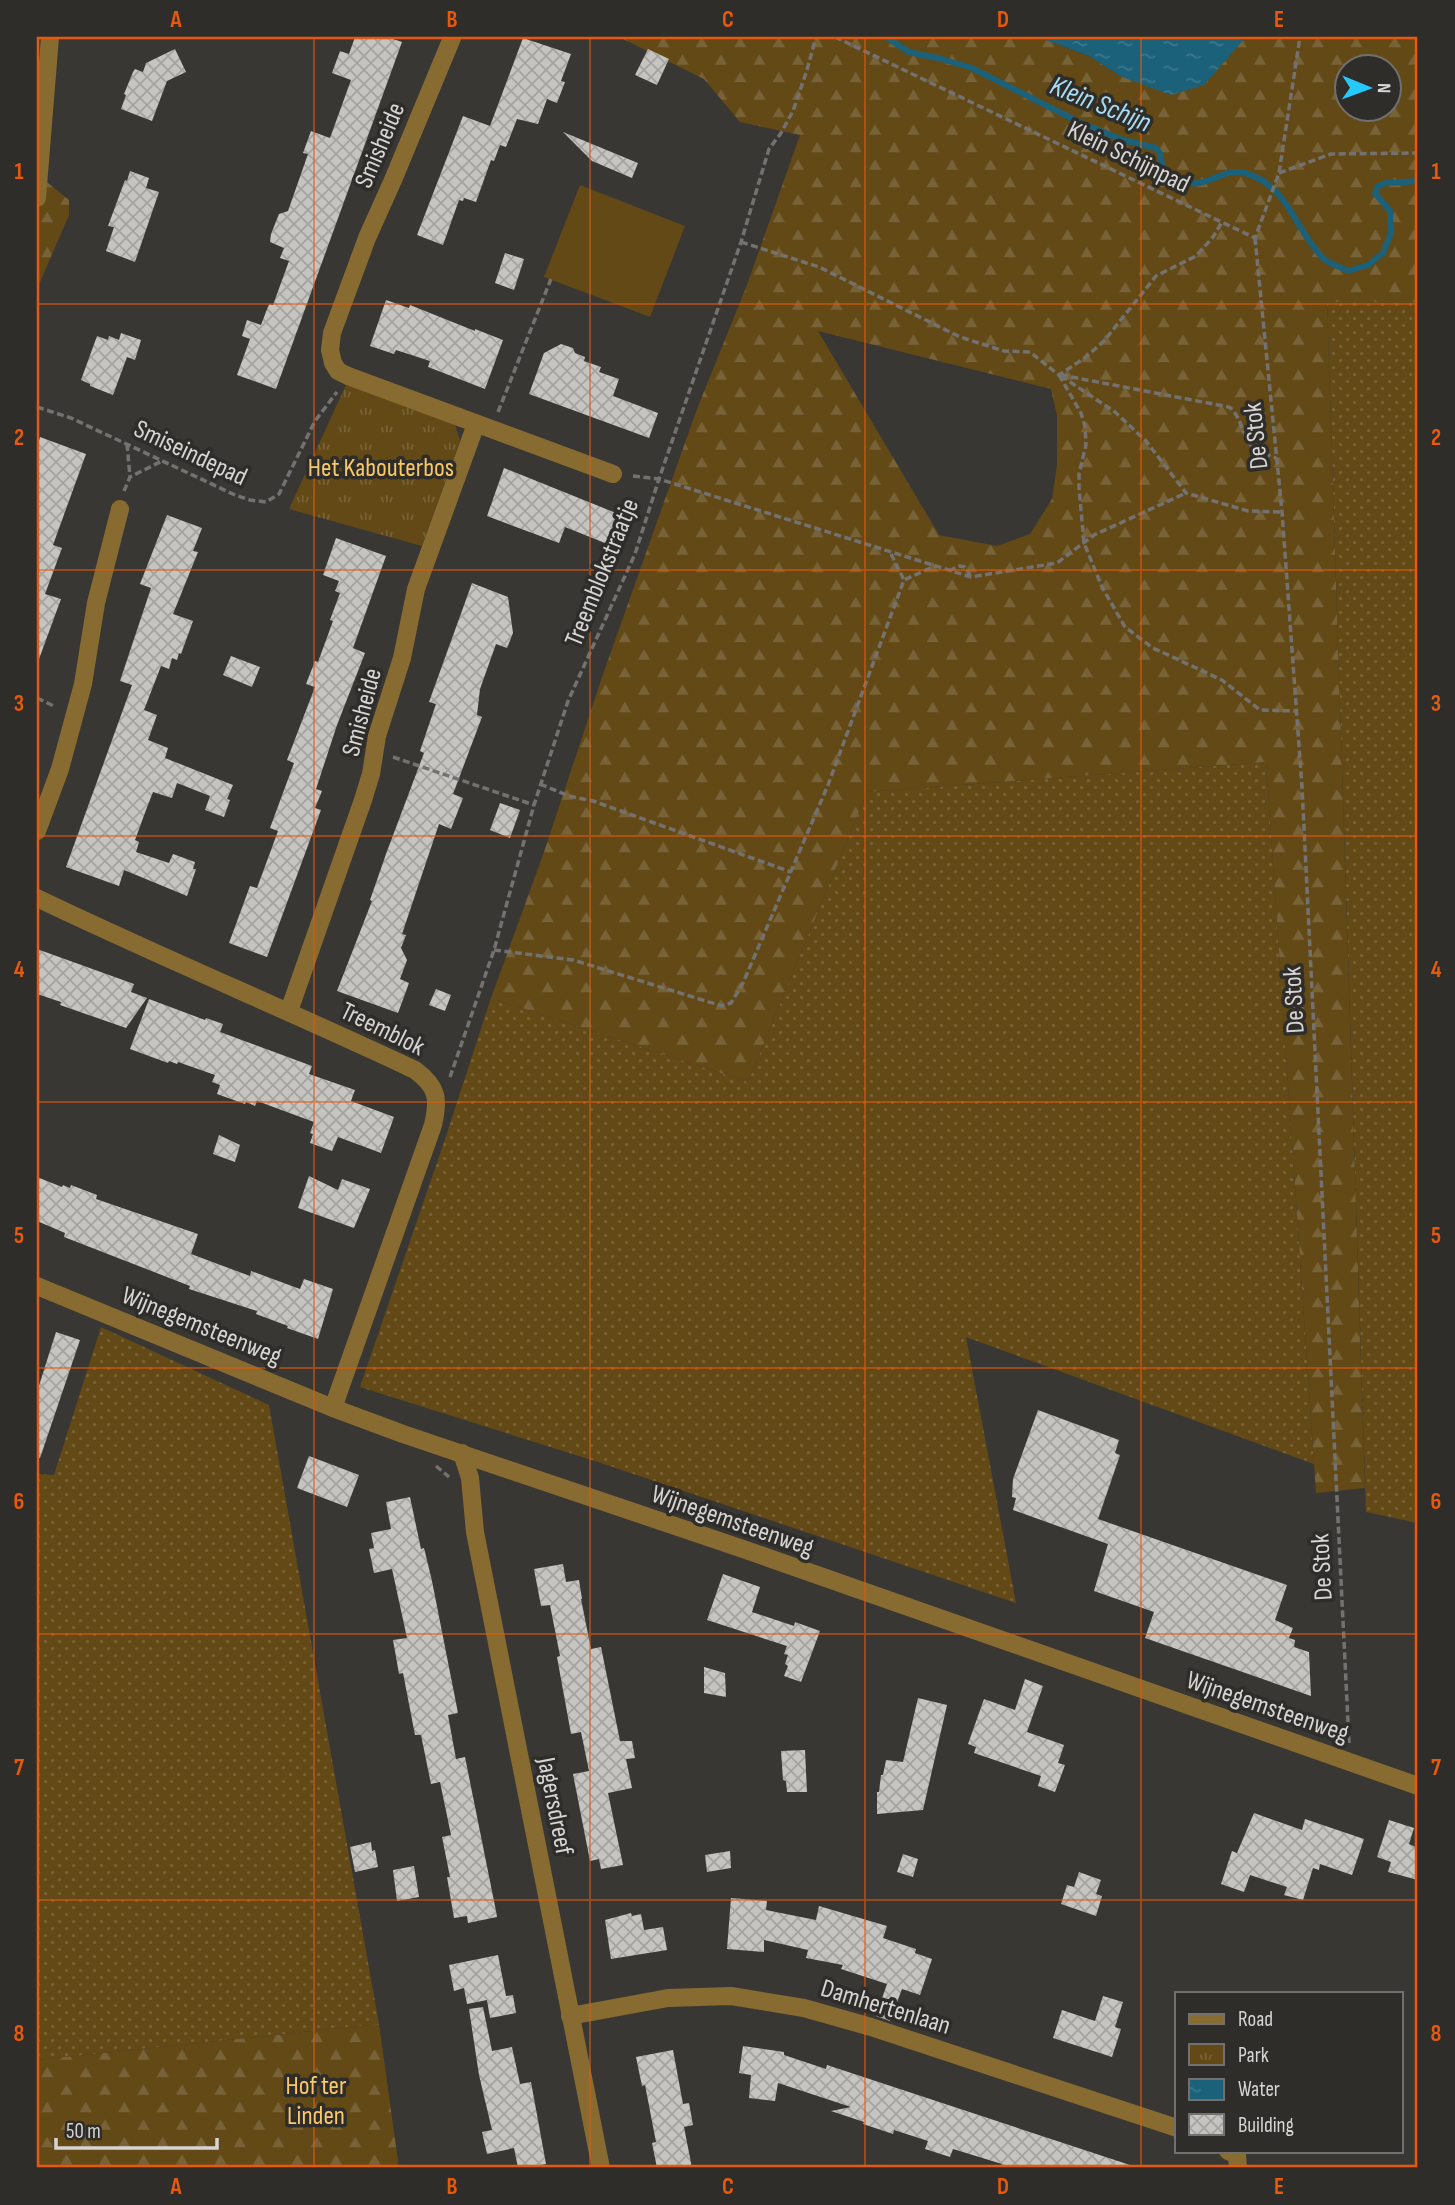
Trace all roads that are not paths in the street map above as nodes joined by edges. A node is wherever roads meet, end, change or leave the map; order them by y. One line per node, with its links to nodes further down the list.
1 (50, 37): 3 (street)
2 (452, 38): 4 (street, Smisheide)
3 (37, 198)
4 (482, 427): 5 (street); 9 (street, Smisheide)
5 (613, 474)
6 (120, 509): 7 (street)
7 (37, 831)
8 (37, 898): 9 (street, Treemblok)
9 (289, 1011): 11 (street, Treemblok)
10 (37, 1286): 11 (street, Wijnegemsteenweg)
11 (333, 1408): 12 (street, Wijnegemsteenweg)
12 (461, 1453): 13 (street, Wijnegemsteenweg); 14 (street, Jagersdreef)
13 (1418, 1786)
14 (570, 2016): 15 (street, Damhertenlaan); 17 (street, Jagersdreef)
15 (1175, 2127)
16 (1230, 2152): 18 (street)
17 (601, 2168)
18 (1238, 2168)

